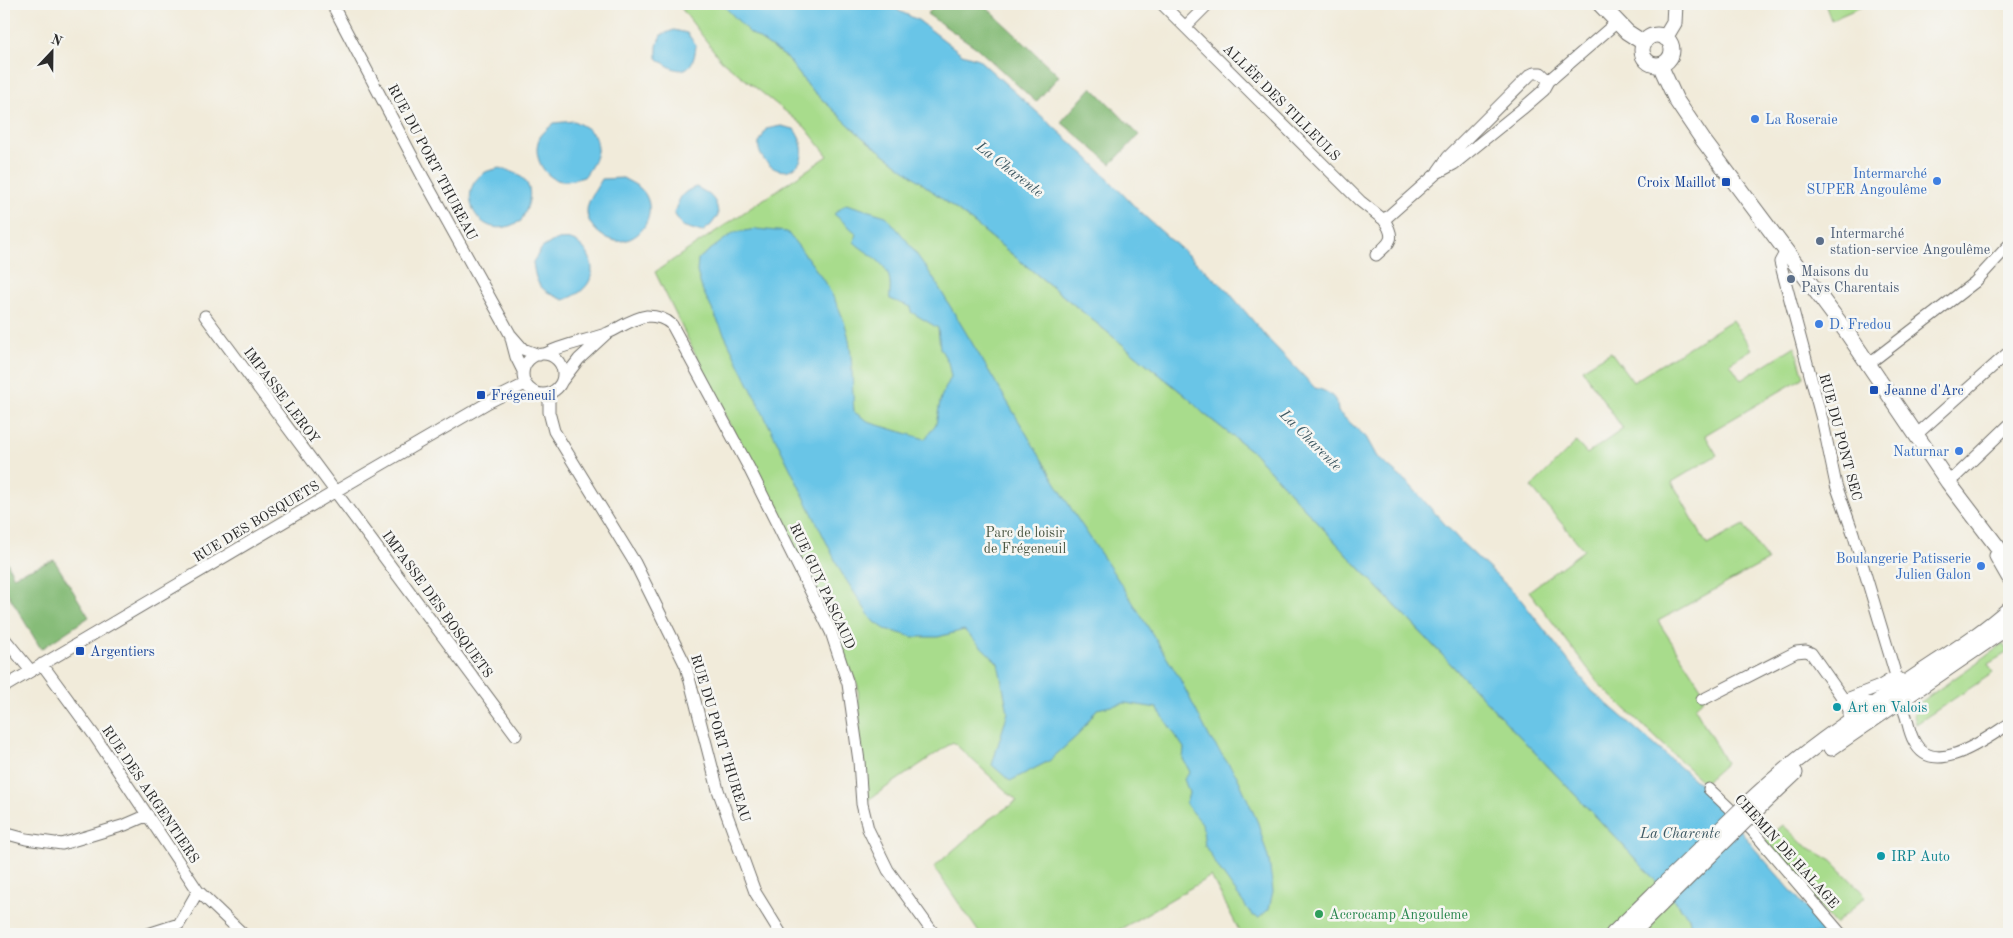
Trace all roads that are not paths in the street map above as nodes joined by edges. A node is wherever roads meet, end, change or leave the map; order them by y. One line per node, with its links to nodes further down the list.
1 (332, 4): 19 (street, RUE DU PORT THUREAU)
2 (1162, 4): 7 (street, ALLÉE DES TILLEULS)
3 (1208, 4): 7 (street)
4 (1600, 4): 6 (main road)
5 (1675, 4): 8 (main road)
6 (1617, 22): 9 (main road); 11 (street)
7 (1186, 26): 13 (street, ALLÉE DES TILLEULS)
8 (1665, 38): 9 (main road); 10 (main road)
9 (1644, 43): 10 (main road)
10 (1660, 65): 15 (main road)
11 (1549, 81): 12 (street); 12 (street)
12 (1437, 174): 13 (street)
13 (1384, 220): 16 (street)
14 (2009, 246): 22 (street)
15 (1786, 251): 22 (main road); 39 (street, RUE DU PONT SEC)
16 (1376, 255)
17 (205, 316): 30 (street, IMPASSE LEROY)
18 (608, 332): 21 (street, RUE GUY PASCAUD); 24 (street, RUE GUY PASCAUD); 57 (street, RUE GUY PASCAUD)
19 (510, 334): 21 (street, RUE DU PORT THUREAU); 23 (street, RUE DU PORT THUREAU)
20 (2009, 352): 28 (street)
21 (542, 354): 23 (street); 24 (street)
22 (1867, 364): 28 (main road)
23 (523, 371): 25 (street)
24 (562, 381): 26 (street)
25 (526, 384): 26 (street); 30 (street, RUE DES BOSQUETS)
26 (550, 393): 56 (street, RUE DU PORT THUREAU)
27 (2009, 425): 29 (street)
28 (1916, 435): 29 (main road)
29 (1948, 482): 31 (main road)
30 (336, 491): 37 (street, RUE DES BOSQUETS); 47 (street, IMPASSE DES BOSQUETS)
31 (1973, 516): 32 (main road); 33 (main road)
32 (2009, 562)
33 (2009, 577)
34 (2009, 609): 39 (main road)
35 (2009, 626): 43 (main road)
36 (4, 638): 38 (street)
37 (42, 664): 38 (street, RUE DES BOSQUETS); 50 (street, RUE DES ARGENTIERS)
38 (31, 670): 40 (street, RUE DES BOSQUETS)
39 (1901, 679): 42 (street); 44 (main road)
40 (4, 687)
41 (1702, 700): 42 (street)
42 (1844, 700): 44 (street); 45 (street)
43 (1899, 701): 46 (street); 49 (main road)
44 (1876, 703): 45 (main road)
45 (1849, 722): 49 (main road)
46 (2009, 724)
47 (516, 735)
48 (1709, 789): 60 (street, CHEMIN DE HALAGE)
49 (1753, 806): 53 (main road, bridge)
50 (148, 815): 51 (street); 52 (street, RUE DES ARGENTIERS)
51 (4, 833)
52 (198, 891): 54 (street); 55 (street, RUE DES ARGENTIERS)
53 (1658, 899): 58 (main road); 59 (main road)
54 (148, 934)
55 (243, 934)
56 (781, 934)
57 (934, 934)
58 (1613, 934)
59 (1631, 934)
60 (1841, 934)

